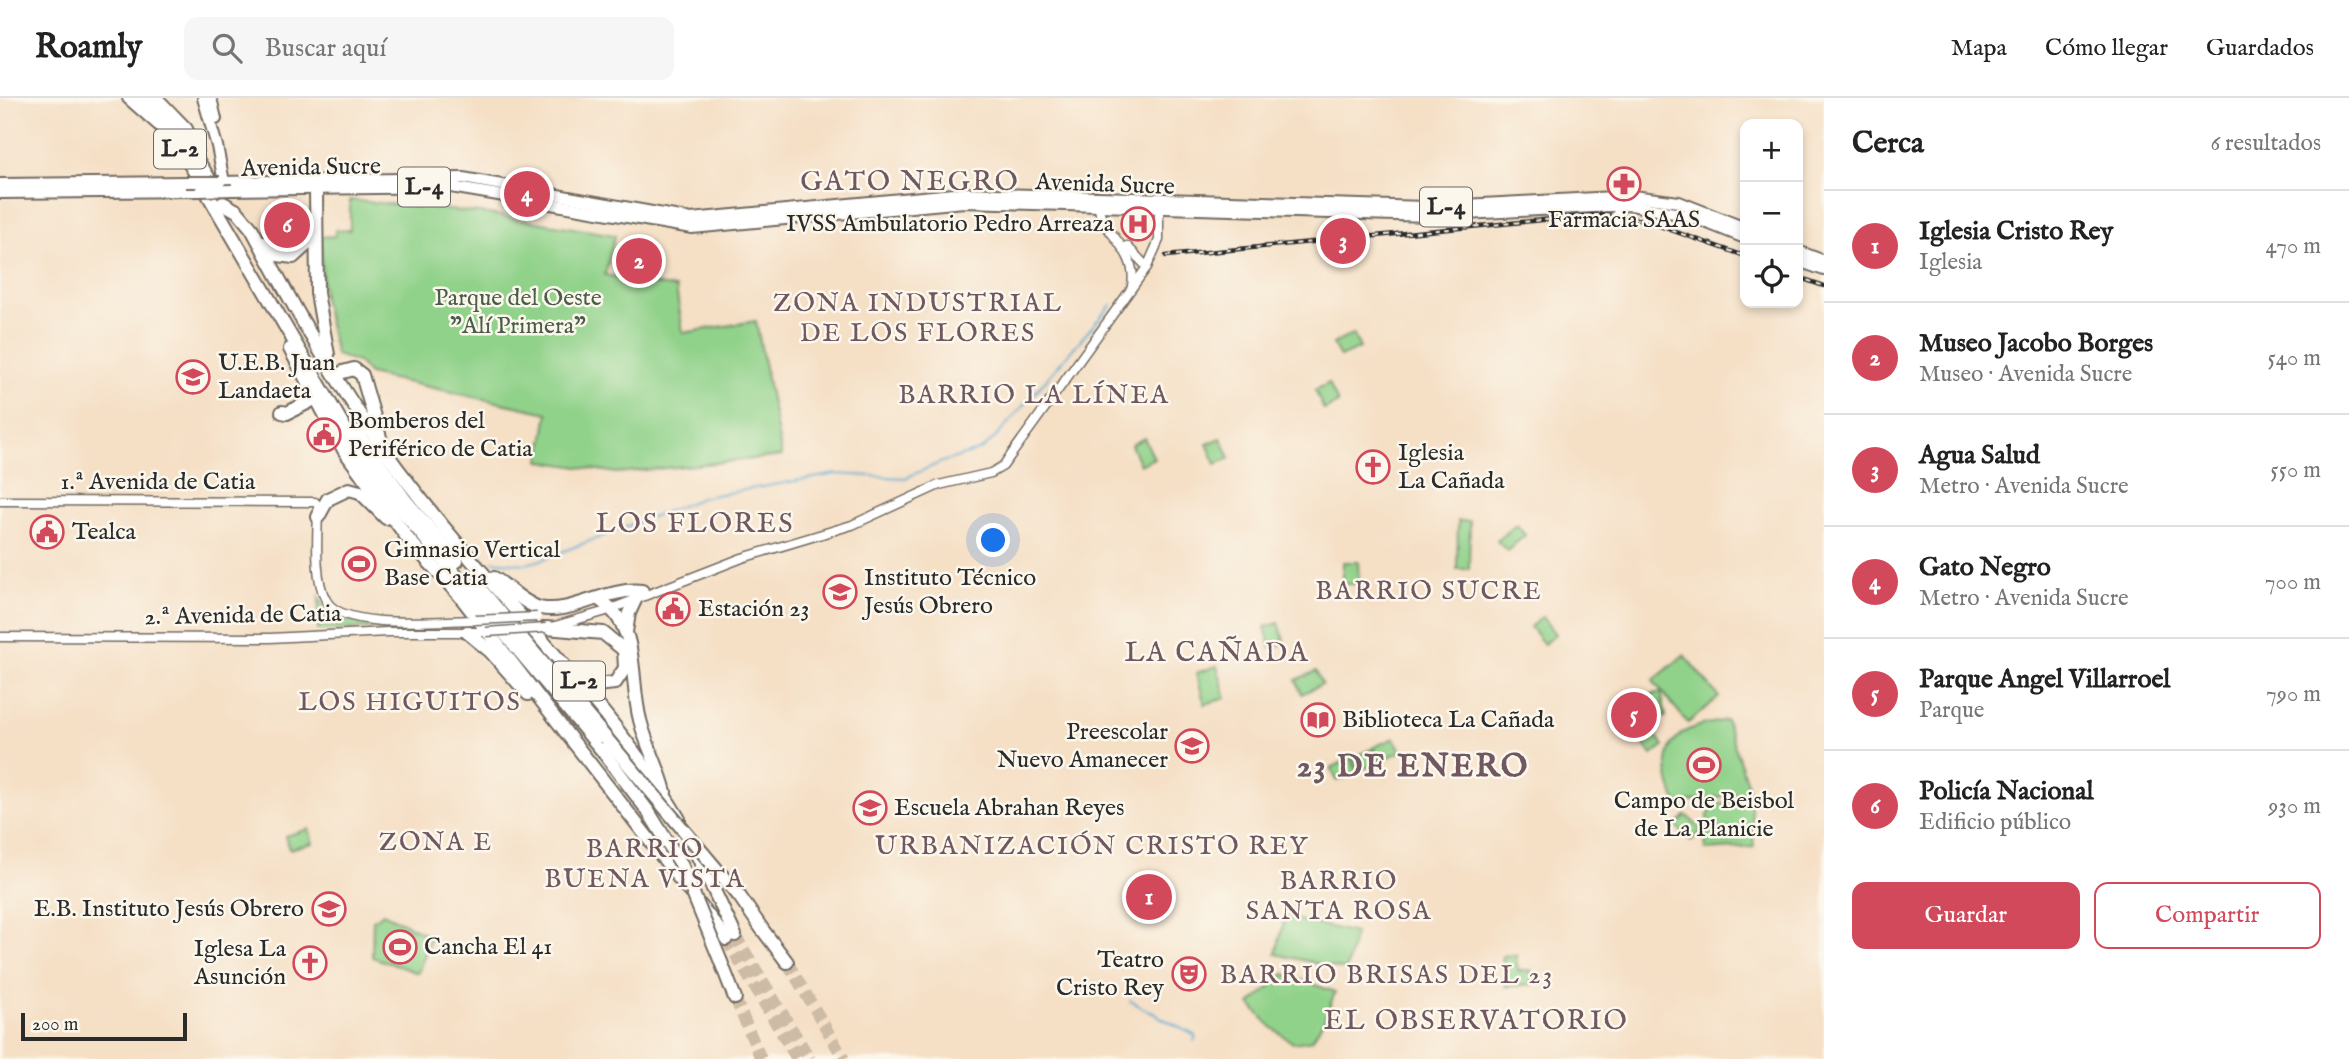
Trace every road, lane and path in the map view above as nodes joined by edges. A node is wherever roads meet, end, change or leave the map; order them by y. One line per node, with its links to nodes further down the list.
1 (128, 98): 14 (highway, L-2)
2 (142, 98): 7 (highway, L-2)
3 (156, 98): 7 (highway)
4 (202, 98): 6 (main road)
5 (211, 98): 6 (main road)
6 (218, 146): 9 (main road)
7 (199, 161): 14 (highway, L-2)
8 (0, 184): 9 (main road, Avenida Sucre / L-4, bridge)
9 (225, 184): 10 (main road, Avenida Sucre / L-4); 11 (main road, Avenida Sucre / L-4, bridge)
10 (312, 186): 12 (main road, Avenida Sucre / L-4); 18 (highway); 30 (highway)
11 (0, 193)
12 (1098, 201): 15 (main road, Avenida Sucre / L-4); 17 (main road, Avenida Sucre / L-4); 20 (street)
13 (1631, 205): 15 (main road, Avenida Sucre / L-4); 16 (main road); 19 (main road, Avenida Sucre / L-4)
14 (221, 206): 18 (highway, L-2); 28 (highway, L-2); 29 (highway, L-2)
15 (1159, 208): 25 (street)
16 (1616, 216)
17 (1740, 226)
18 (252, 229): 30 (highway, L-2)
19 (1740, 236)
20 (1120, 241): 24 (street); 25 (street)
21 (1803, 253): 22 (main road)
22 (1824, 261)
23 (1803, 263): 26 (main road)
24 (1132, 264): 25 (street); 27 (street)
25 (1145, 270): 27 (street)
26 (1824, 270)
27 (1131, 289): 40 (street)
28 (279, 316): 36 (highway, L-2); 37 (highway, L-2)
29 (306, 346): 30 (highway, L-2); 49 (highway, L-2)
30 (334, 368): 33 (highway, L-2); 33 (highway)
31 (309, 402): 32 (highway)
32 (282, 412)
33 (383, 448): 38 (highway, L-2)
34 (0, 501): 35 (street, 1.ª Avenida de Catia)
35 (318, 517): 36 (highway); 43 (street, bridge)
36 (409, 540): 39 (highway, L-2)
37 (431, 544): 39 (highway, L-2); 50 (highway, L-2)
38 (482, 571): 40 (highway); 43 (highway, L-2)
39 (453, 588): 51 (highway, L-2)
40 (639, 595): 41 (street); 42 (street, 2.ª Avenida de Catia); 46 (highway)
41 (600, 600): 42 (highway); 43 (street)
42 (613, 608): 44 (street, 2.ª Avenida de Catia); 46 (highway)
43 (534, 621): 48 (highway, L-2); 49 (highway, L-2)
44 (546, 628): 45 (street, 2.ª Avenida de Catia, bridge); 48 (highway)
45 (467, 632): 47 (street, 2.ª Avenida de Catia); 51 (highway)
46 (626, 632): 52 (highway)
47 (0, 637)
48 (555, 653): 52 (highway, L-2)
49 (566, 691): 50 (highway, L-2)
50 (604, 743): 53 (highway, L-2, bridge); 54 (highway, L-2, bridge)
51 (582, 750): 52 (highway, L-2)
52 (667, 799)
53 (787, 962)
54 (735, 998)

